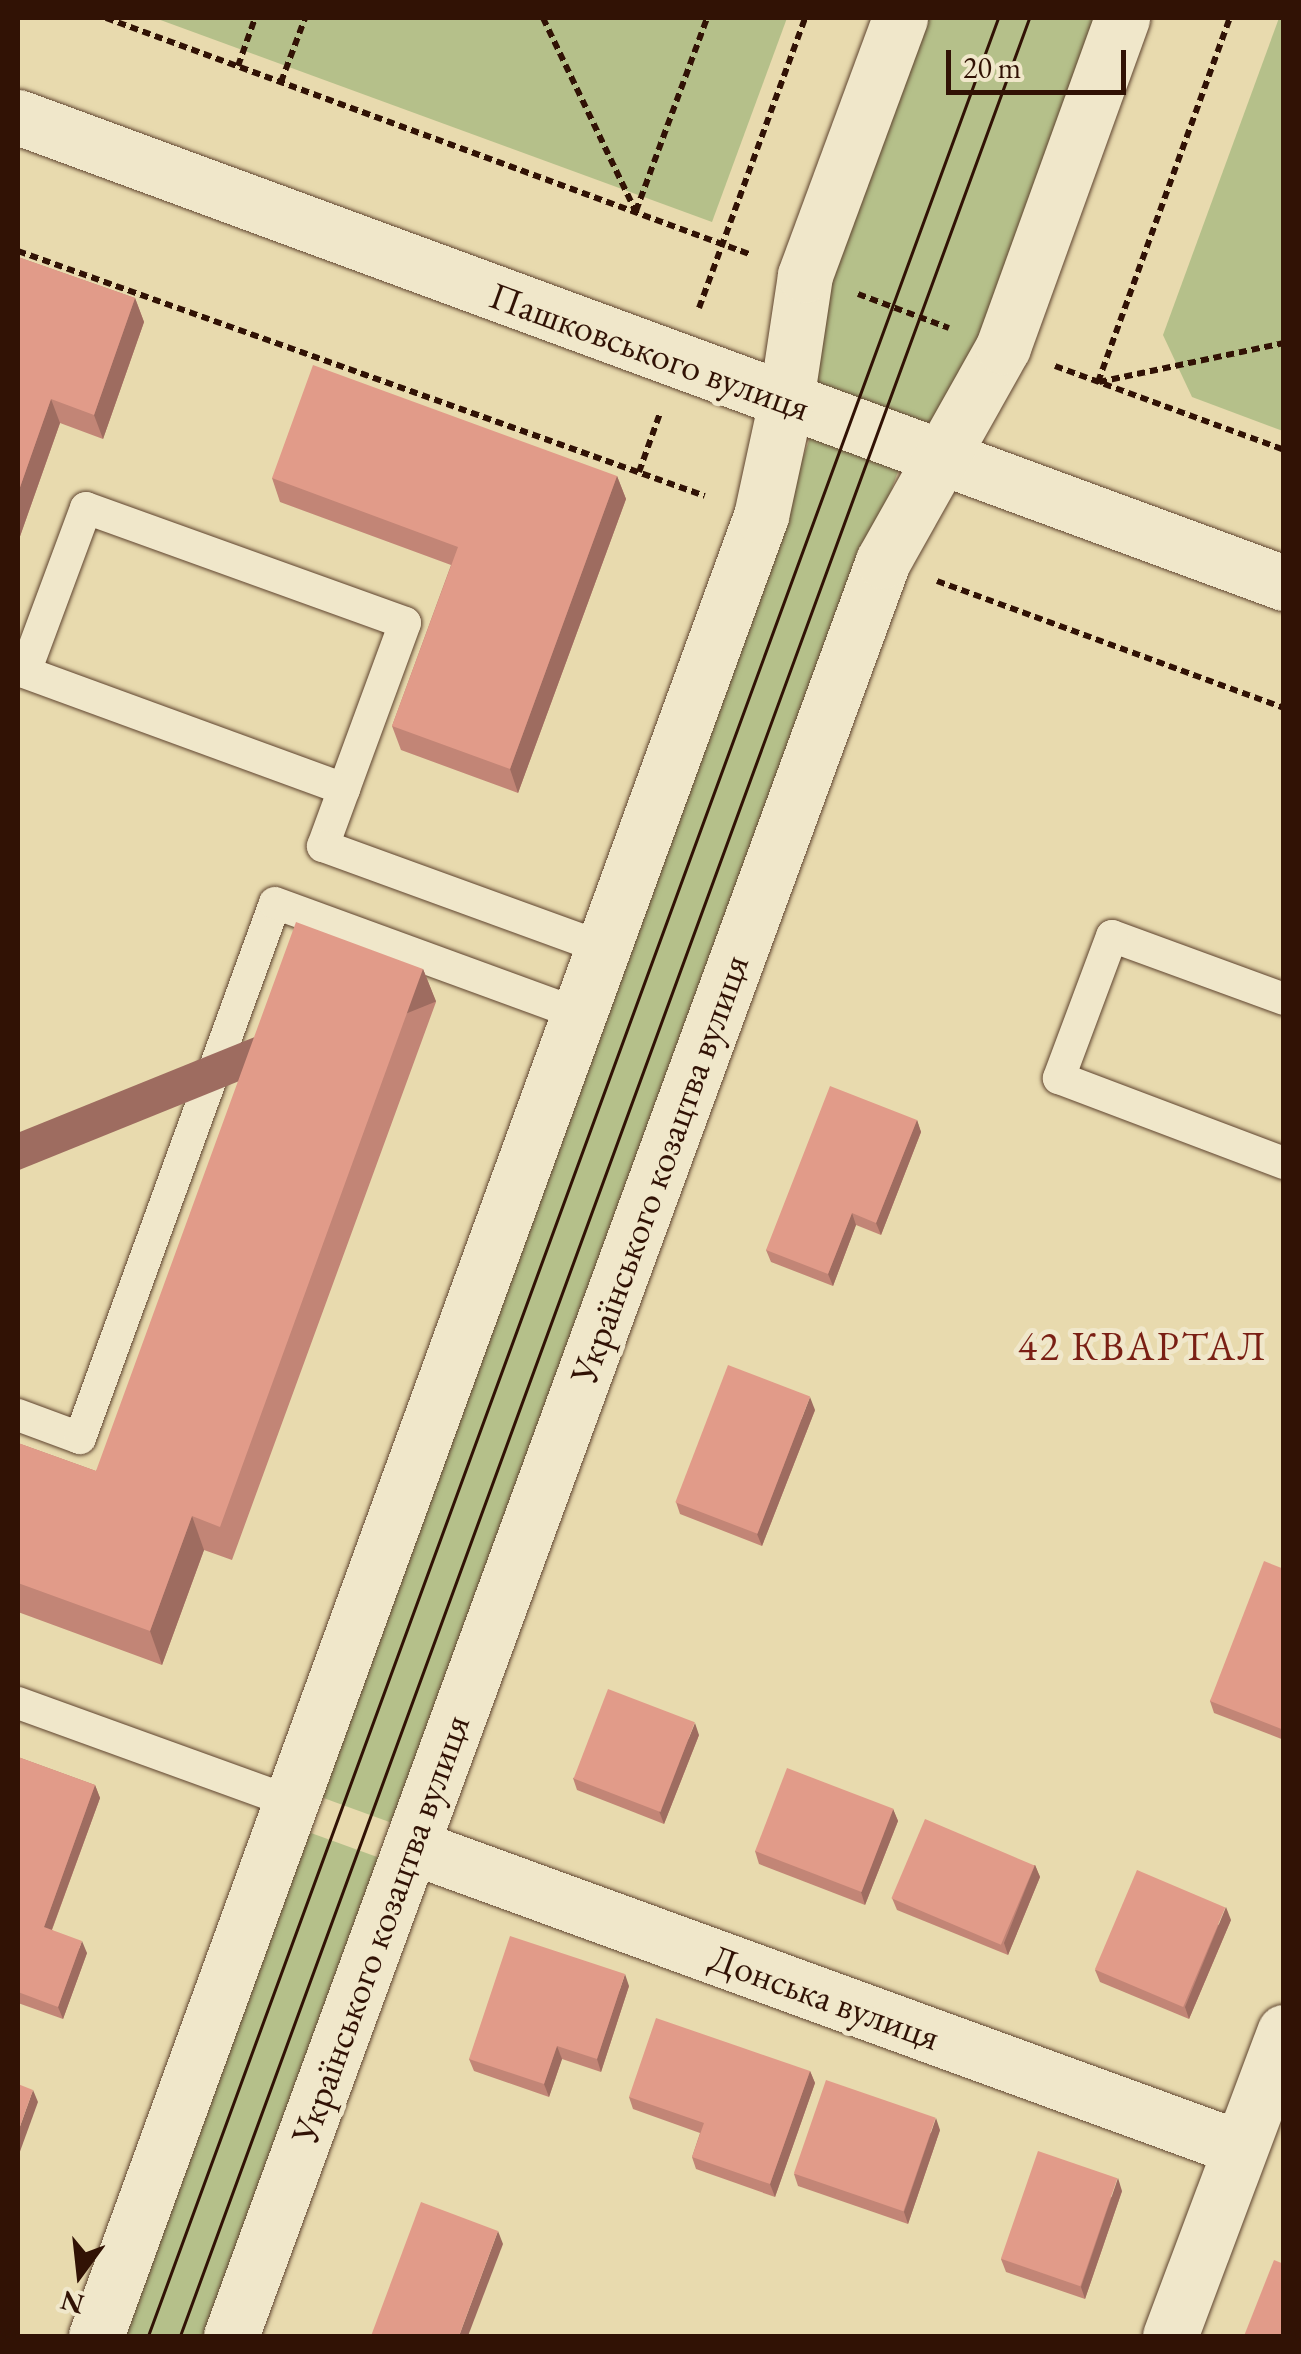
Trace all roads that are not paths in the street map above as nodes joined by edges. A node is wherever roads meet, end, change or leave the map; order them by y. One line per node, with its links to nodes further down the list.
1 (900, 18): 4 (street)
2 (1122, 18): 5 (street, Українського козацтва вулиця)
3 (18, 117): 4 (street, Пашковського вулиця)
4 (786, 401): 5 (street, Пашковського вулиця); 8 (street)
5 (940, 456): 6 (street, Пашковського вулиця); 15 (street, Українського козацтва вулиця)
6 (1284, 583)
7 (344, 788): 7 (lane); 8 (lane)
8 (602, 948): 10 (street)
9 (1284, 999): 11 (lane)
10 (578, 1014): 12 (lane); 14 (street)
11 (1284, 1163)
12 (18, 1415)
13 (18, 1703): 14 (lane)
14 (291, 1802): 18 (street)
15 (410, 1846): 17 (street, Донська вулиця); 19 (street, Українського козацтва вулиця)
16 (1284, 2032): 17 (street)
17 (1240, 2148): 20 (street)
18 (96, 2336)
19 (231, 2336)
20 (1170, 2336)

